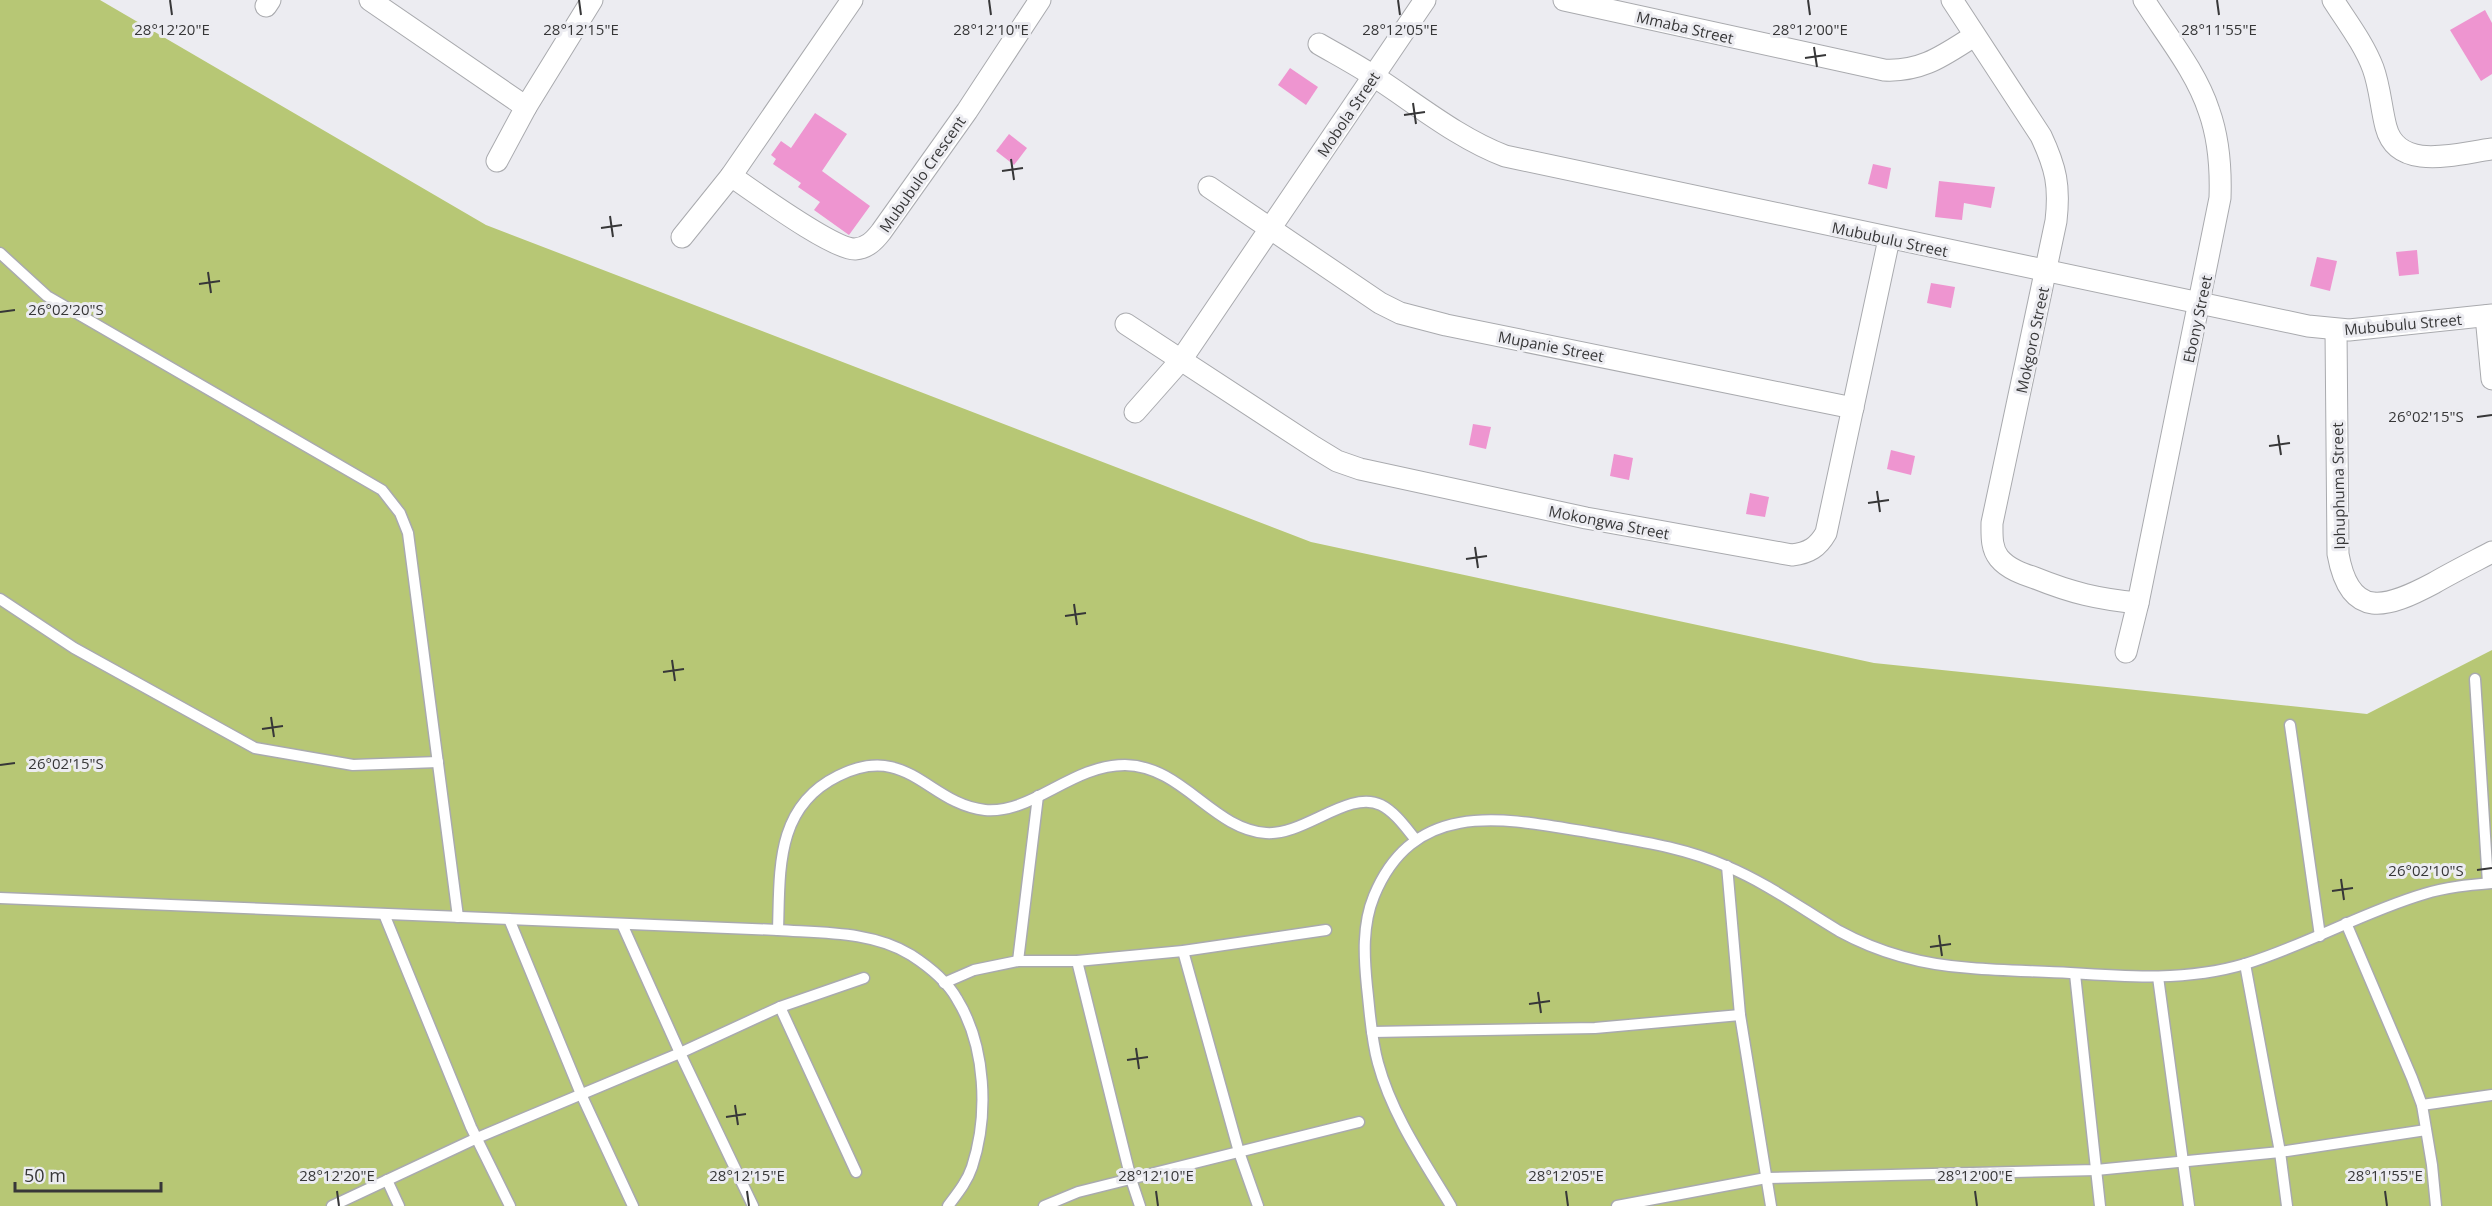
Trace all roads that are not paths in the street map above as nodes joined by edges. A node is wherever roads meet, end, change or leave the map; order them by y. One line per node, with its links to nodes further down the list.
1 (370, 0): 13 (street)
2 (592, 0): 13 (street)
3 (852, 0): 16 (street)
4 (1040, 0): 16 (street, Mububulo Crescent)
5 (1425, 0): 12 (street, Mobola Street)
6 (1564, 0): 10 (street, Mmaba Street)
7 (1952, 0): 10 (street, Mokgoro Street)
8 (2144, 0): 23 (street, Ebony Street)
9 (2333, 0): 14 (street)
10 (1974, 36): 22 (street, Mokgoro Street)
11 (1319, 44): 12 (street, Mububulu Street)
12 (1374, 76): 18 (street, Mobola Street); 20 (street, Mububulu Street)
13 (526, 107): 15 (street)
14 (2492, 148)
15 (497, 161)
16 (731, 176): 19 (street)
17 (1209, 187): 18 (street)
18 (1271, 229): 27 (street, Mobola Street); 29 (street, Mupanie Street)
19 (682, 237)
20 (1889, 239): 22 (street, Mububulu Street); 29 (street, Mokongwa Street)
21 (0, 253): 37 (lane)
22 (2046, 272): 23 (street, Mububulu Street); 33 (street, Mokgoro Street)
23 (2200, 304): 26 (street, Mububulu Street); 33 (street, Ebony Street)
24 (2489, 316): 26 (street, Mububulu Street); 28 (street)
25 (1126, 324): 27 (street, Mokongwa Street)
26 (2336, 330): 31 (street, Iphuphuma Street)
27 (1180, 360): 29 (street, Mokongwa Street); 30 (street, Mobola Street)
28 (2492, 379)
29 (1853, 408)
30 (1135, 412)
31 (2492, 552)
32 (0, 599): 37 (lane)
33 (2138, 603): 34 (street, Ebony Street)
34 (2126, 652)
35 (2475, 679): 41 (lane)
36 (2290, 725): 50 (lane)
37 (438, 762): 44 (lane)
38 (1038, 796): 39 (lane); 48 (lane); 52 (lane)
39 (1416, 840): 40 (lane); 61 (lane)
40 (1727, 866): 55 (lane); 60 (lane)
41 (2490, 883): 46 (lane)
42 (0, 898): 43 (lane)
43 (384, 914): 44 (lane); 68 (lane)
44 (458, 917): 45 (lane)
45 (509, 919): 47 (lane); 63 (lane)
46 (2346, 923): 50 (lane); 65 (lane)
47 (622, 924): 48 (lane); 62 (lane)
48 (778, 930): 58 (lane)
49 (1326, 930): 51 (lane)
50 (2320, 936): 54 (lane)
51 (1183, 951): 53 (lane); 69 (lane)
52 (1018, 961): 53 (lane); 58 (lane)
53 (1077, 961): 75 (lane)
54 (2245, 964): 56 (lane); 70 (lane)
55 (2075, 974): 56 (lane); 72 (lane)
56 (2158, 977): 71 (lane)
57 (864, 978): 59 (lane)
58 (944, 982): 82 (lane)
59 (780, 1008): 62 (lane); 73 (lane)
60 (1740, 1015): 61 (lane); 74 (lane)
61 (1372, 1032): 86 (lane)
62 (680, 1053): 63 (lane); 81 (lane)
63 (581, 1095): 68 (lane); 80 (lane)
64 (2492, 1095): 65 (lane)
65 (2422, 1105): 67 (lane)
66 (1359, 1122): 69 (lane)
67 (2426, 1131): 70 (lane); 92 (lane)
68 (477, 1138): 76 (lane); 79 (lane)
69 (1239, 1152): 75 (lane); 85 (lane)
70 (2280, 1152): 71 (lane); 91 (lane)
71 (2184, 1162): 72 (lane); 90 (lane)
72 (2096, 1170): 74 (lane); 89 (lane)
73 (856, 1172)
74 (1766, 1178): 87 (lane); 88 (lane)
75 (1131, 1179): 83 (lane); 84 (lane)
76 (387, 1180): 77 (lane); 78 (lane)
77 (332, 1206)
78 (399, 1206)
79 (510, 1206)
80 (633, 1206)
81 (753, 1206)
82 (948, 1206)
83 (1044, 1206)
84 (1140, 1206)
85 (1258, 1206)
86 (1451, 1206)
87 (1617, 1206)
88 (1771, 1206)
89 (2100, 1206)
90 (2189, 1206)
91 (2287, 1206)
92 (2436, 1206)

